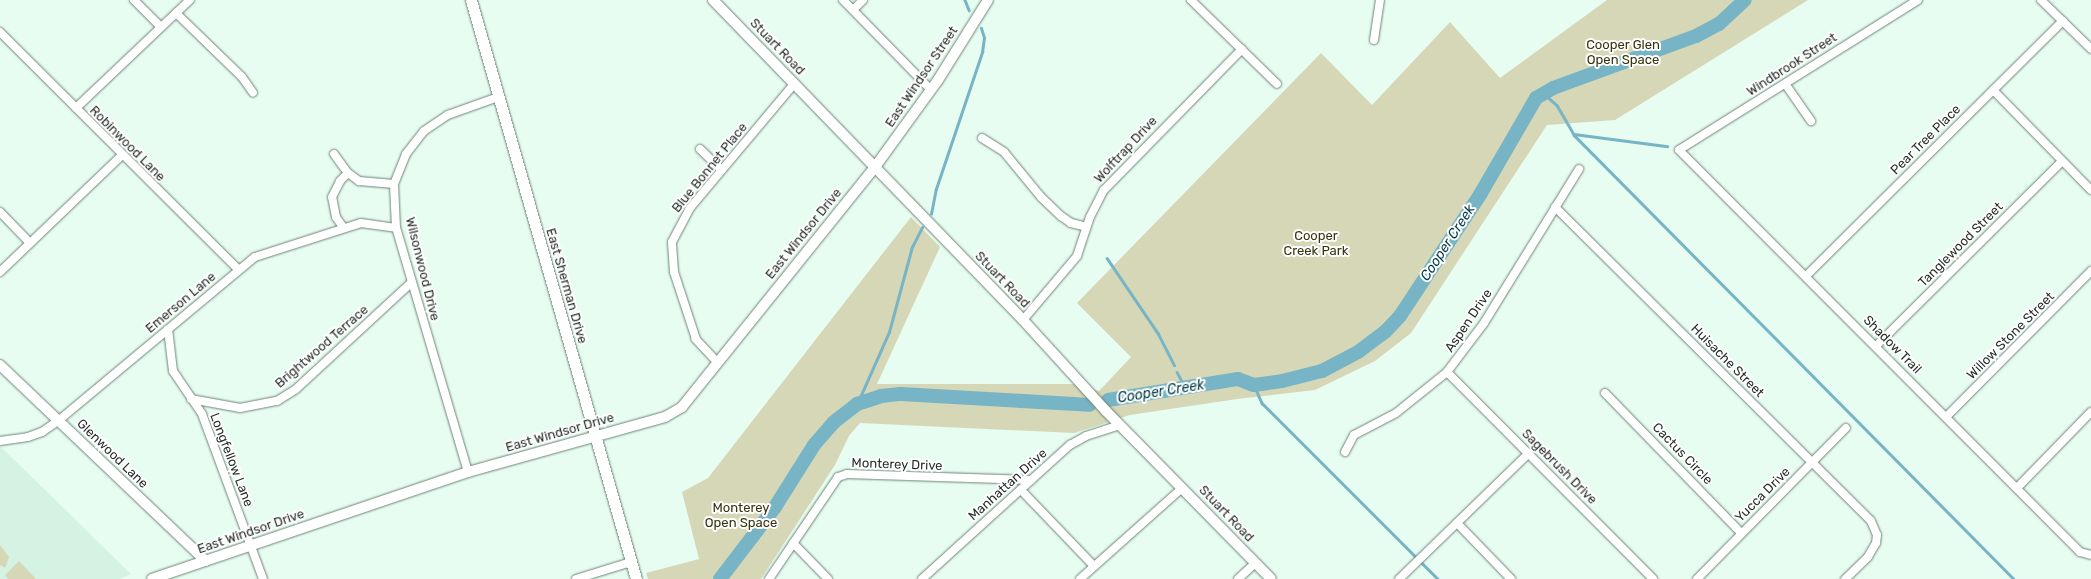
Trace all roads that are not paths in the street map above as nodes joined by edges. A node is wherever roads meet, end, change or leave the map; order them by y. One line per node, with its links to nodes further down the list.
1 (134, 0): 15 (street)
2 (190, 0): 13 (street)
3 (471, 0): 26 (main road, East Sherman Drive)
4 (713, 0): 20 (street, Stuart Road)
5 (843, 0): 12 (street)
6 (863, 0): 12 (street)
7 (988, 0): 23 (street, East Windsor Street)
8 (1191, 0): 18 (street)
9 (1380, 0): 17 (street)
10 (1918, 0): 22 (street, Windbrook Street)
11 (2041, 0): 14 (street)
12 (853, 10): 23 (street)
13 (176, 13): 15 (street); 25 (street)
14 (2063, 21): 19 (street); 24 (street, Pear Tree Place)
15 (161, 27): 27 (street)
16 (0, 32): 27 (street, Robinwood Lane)
17 (1374, 40)
18 (1242, 49): 21 (street); 44 (street, Wolftrap Drive)
19 (2091, 49)
20 (795, 83): 35 (street, Stuart Road); 37 (street, Blue Bonnet Place)
21 (1277, 84)
22 (1786, 85): 28 (street); 31 (street, Windbrook Street)
23 (931, 90): 35 (street, East Windsor Street)
24 (1993, 90): 34 (street); 50 (street, Pear Tree Place)
25 (253, 93)
26 (498, 97): 39 (street, Wilsonwood Drive); 65 (main road, East Sherman Drive)
27 (76, 108): 33 (street, Robinwood Lane)
28 (1811, 121)
29 (982, 138): 44 (street)
30 (700, 149): 37 (street)
31 (1679, 150): 50 (street, Shadow Trail)
32 (334, 154): 38 (street)
33 (122, 156): 46 (street); 47 (street, Robinwood Lane)
34 (2062, 161): 40 (street); 54 (street, Tanglewood Street)
35 (875, 167): 52 (street, Stuart Road); 55 (street, East Windsor Drive)
36 (1579, 169): 41 (street, Aspen Drive)
37 (722, 170): 55 (street, Blue Bonnet Place)
38 (348, 173): 39 (street); 43 (street)
39 (394, 184): 45 (street, Wilsonwood Drive)
40 (2091, 190)
41 (1555, 207): 57 (street, Aspen Drive); 69 (street, Huisache Street)
42 (0, 212): 46 (street)
43 (344, 227): 45 (street, Emerson Lane); 47 (street, Emerson Lane)
44 (1087, 227): 52 (street, Wolftrap Drive)
45 (396, 228): 51 (street, Wilsonwood Drive)
46 (30, 244): 49 (street)
47 (239, 270): 53 (street, Emerson Lane)
48 (2091, 271): 61 (street, Willow Stone Street)
49 (0, 272)
50 (1806, 276): 54 (street, Shadow Trail)
51 (411, 283): 59 (street, Brightwood Terrace); 70 (street, Wilsonwood Drive)
52 (1023, 320): 63 (street, Stuart Road)
53 (168, 329): 59 (street, Longfellow Lane); 62 (street, Emerson Lane)
54 (1876, 346): 61 (street, Shadow Trail)
55 (718, 363): 65 (street, East Windsor Drive)
56 (0, 365): 62 (street, Glenwood Lane)
57 (1447, 372): 67 (street, Aspen Drive); 68 (street, Sagebrush Drive)
58 (1605, 393): 76 (street, Cactus Circle)
59 (191, 399): 78 (street, Longfellow Lane)
60 (2091, 412): 73 (street)
61 (1946, 417): 73 (street, Shadow Trail)
62 (58, 421): 66 (street, Emerson Lane); 80 (street, Glenwood Lane)
63 (1120, 425): 71 (street, Manhattan Drive); 72 (street, Stuart Road)
64 (1846, 428): 69 (street, Yucca Drive)
65 (596, 437): 70 (street, East Windsor Drive); 81 (main road, East Sherman Drive)
66 (0, 441)
67 (1345, 452)
68 (1528, 454): 75 (street); 96 (street, Sagebrush Drive)
69 (1812, 464): 76 (street, Yucca Drive); 98 (street, Huisache Street)
70 (468, 472): 78 (street, East Windsor Drive)
71 (1031, 480): 74 (street, Manhattan Drive); 77 (street, Monterey Drive)
72 (1182, 488): 82 (street, Stuart Road); 83 (street)
73 (2017, 488): 79 (street, Shadow Trail)
74 (1021, 490): 83 (street); 90 (street, Manhattan Drive)
75 (1457, 523): 94 (street); 95 (street)
76 (1741, 533): 97 (street, Yucca Drive)
77 (793, 543): 88 (street, Monterey Drive); 89 (street)
78 (250, 545): 80 (street, East Windsor Drive); 85 (street, Longfellow Lane)
79 (2090, 555)
80 (206, 561): 84 (street, East Windsor Drive)
81 (631, 562): 86 (street); 87 (main road, East Sherman Drive)
82 (1255, 563): 92 (street); 93 (street, Stuart Road)
83 (1094, 566): 91 (street)
84 (152, 579)
85 (262, 579)
86 (576, 579)
87 (636, 579)
88 (769, 579)
89 (828, 579)
90 (922, 579)
91 (1080, 579)
92 (1238, 579)
93 (1271, 579)
94 (1399, 579)
95 (1511, 579)
96 (1653, 579)
97 (1697, 579)
98 (1845, 579)

